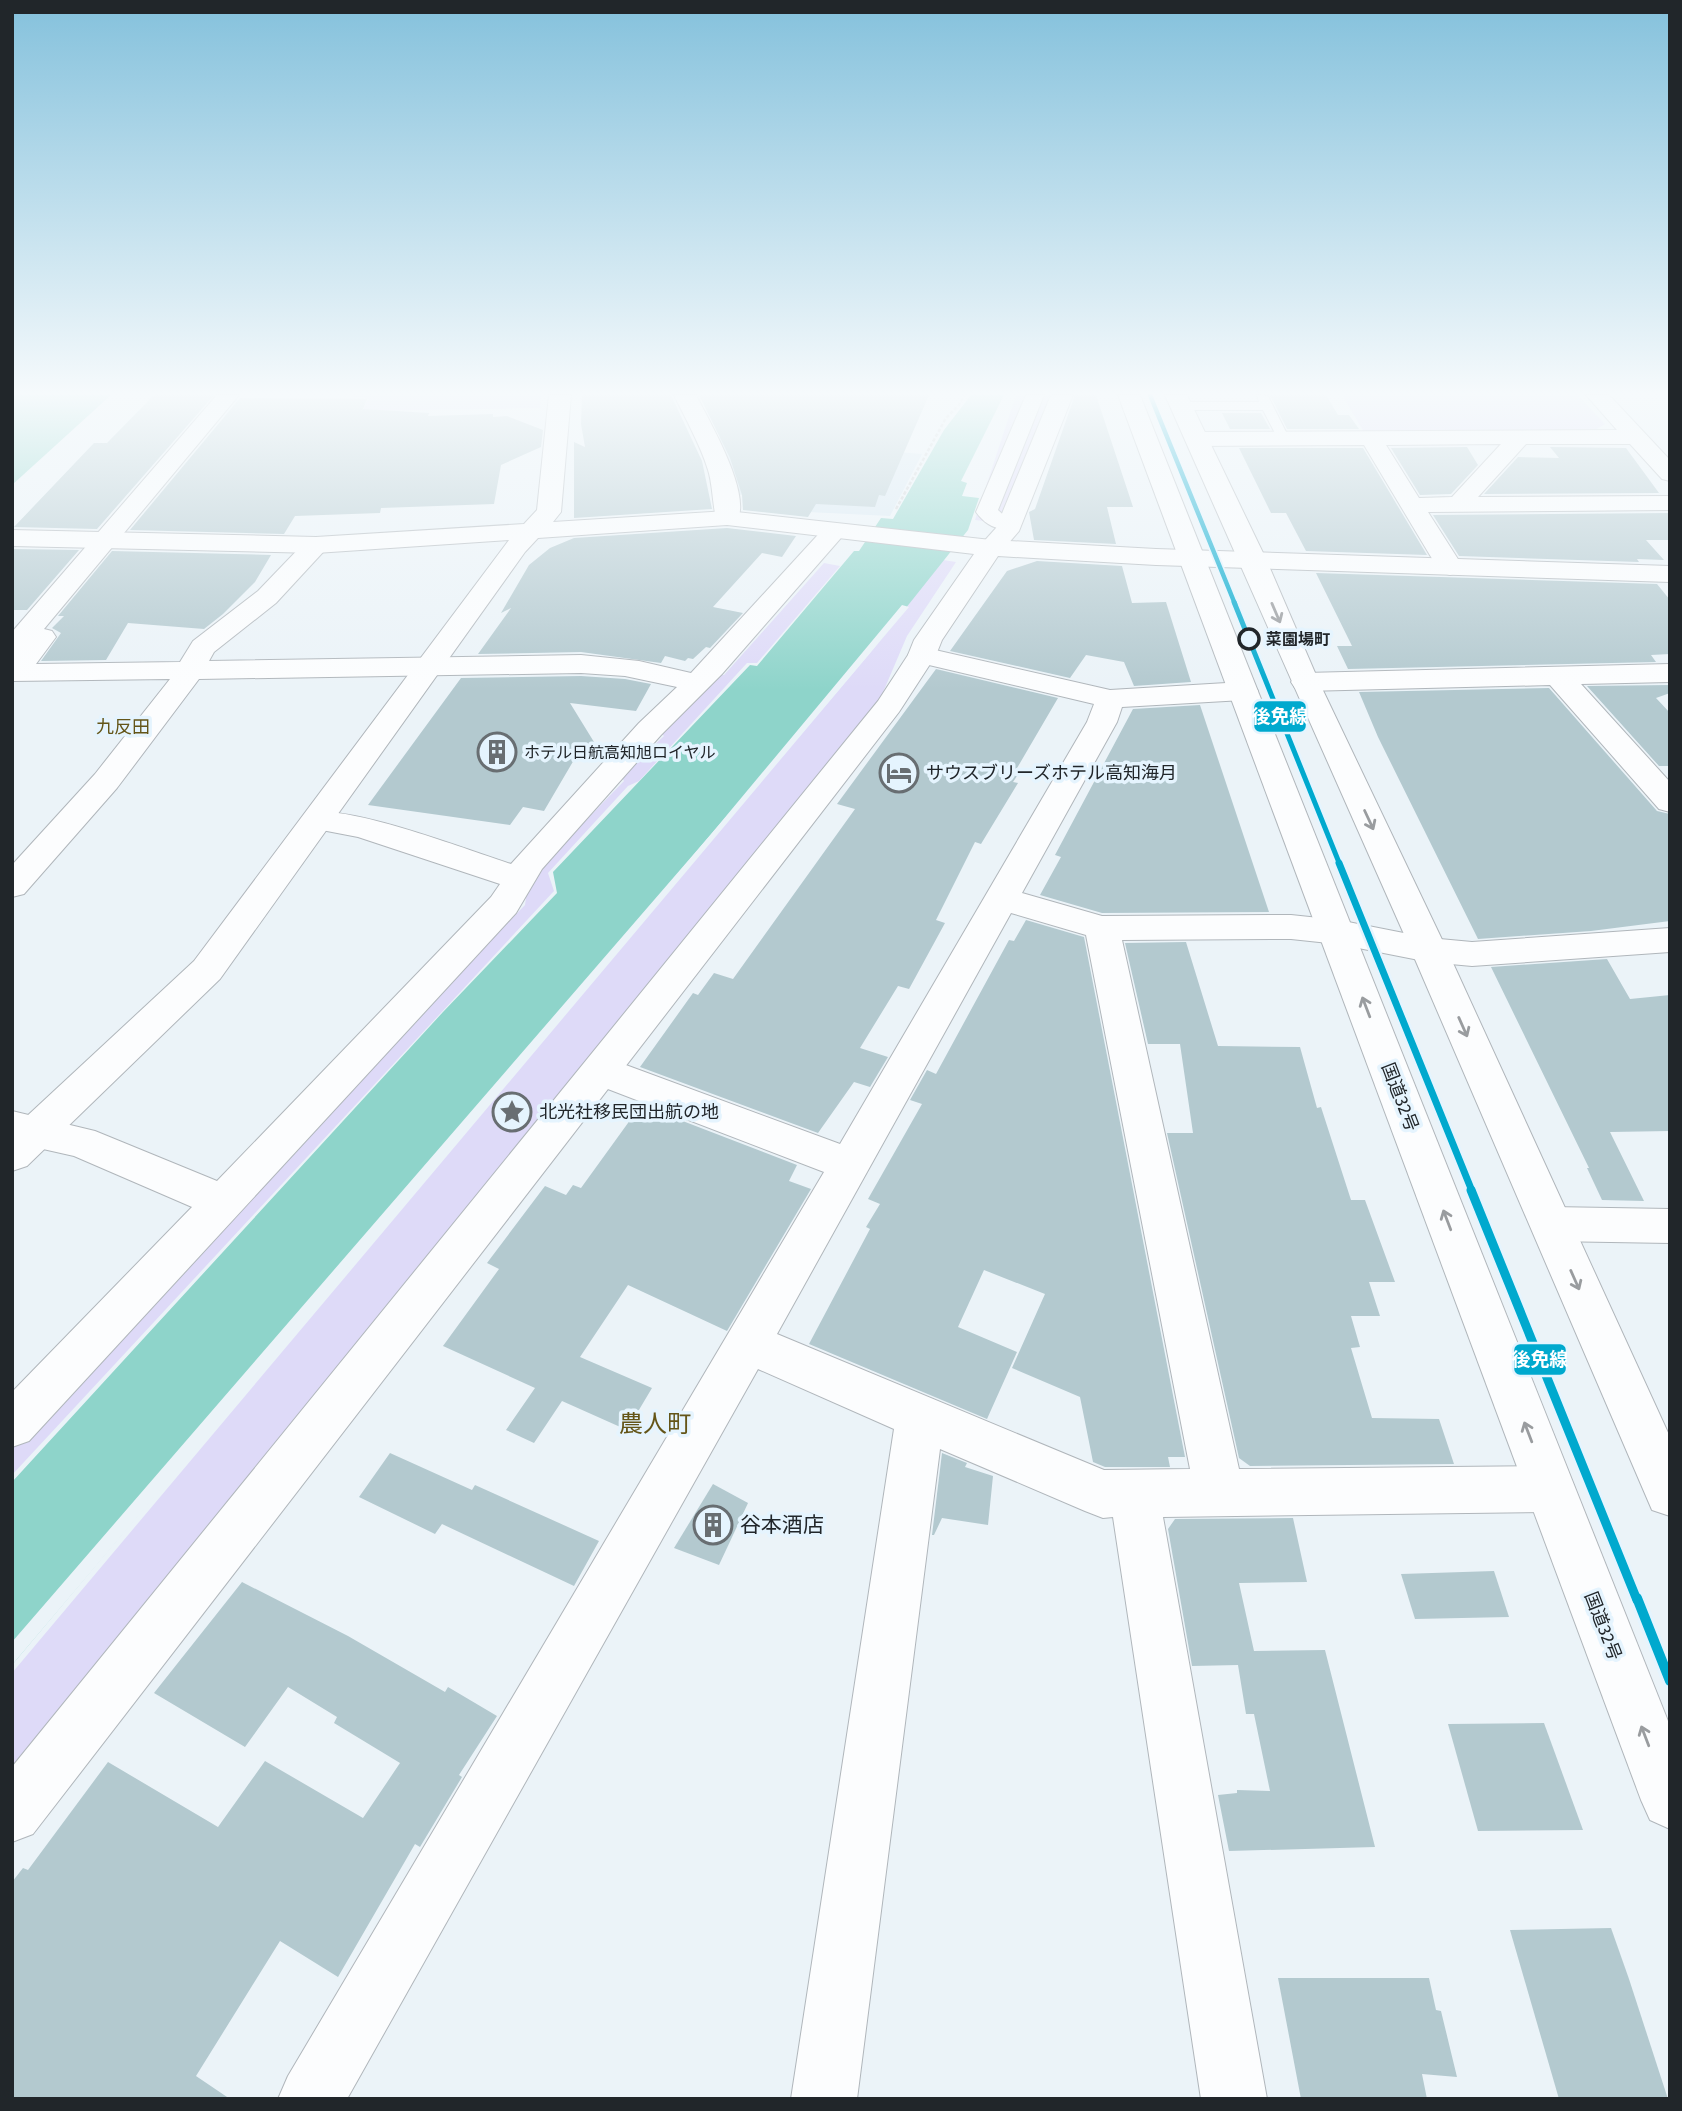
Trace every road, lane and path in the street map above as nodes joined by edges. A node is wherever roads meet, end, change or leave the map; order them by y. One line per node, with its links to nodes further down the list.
1 (145, 494): 21 (main road)
2 (551, 494): 16 (main road)
3 (726, 494): 15 (main road)
4 (904, 494): 14 (path)
5 (995, 494): 20 (street)
6 (1022, 494): 20 (main road)
7 (1168, 494): 23 (main road, 国道32号)
8 (1222, 494): 24 (main road)
9 (1404, 494): 12 (main road)
10 (1466, 494): 13 (main road)
11 (1670, 503): 13 (main road)
12 (1411, 505): 13 (main road); 18 (main road)
13 (1454, 506): 18 (main road)
14 (891, 517)
15 (727, 518): 16 (main road); 17 (main road)
16 (534, 530): 22 (main road); 29 (main road)
17 (835, 531): 20 (main road); 34 (main road)
18 (1427, 531): 25 (main road)
19 (12, 538): 21 (main road)
20 (984, 539): 23 (main road); 28 (main road)
21 (106, 540): 22 (main road); 27 (main road)
22 (316, 545): 30 (main road)
23 (1194, 558): 24 (main road); 35 (main road, 国道32号)
24 (1253, 559): 25 (main road); 33 (main road, one-way to 33)
25 (1450, 567): 26 (main road)
26 (1670, 574)
27 (20, 640): 30 (main road)
28 (922, 655): 36 (main road); 46 (main road)
29 (430, 665): 30 (main road); 34 (main road); 38 (main road)
30 (190, 669): 40 (main road)
31 (1557, 675): 32 (main road); 33 (main road); 37 (main road)
32 (1666, 677)
33 (1304, 682): 45 (main road, one-way to 45)
34 (696, 683): 39 (main road)
35 (1243, 691): 36 (main road); 43 (main road, 国道32号)
36 (1110, 699): 41 (main road)
37 (1670, 802)
38 (317, 820): 39 (main road); 47 (main road)
39 (518, 878): 49 (main road)
40 (12, 886)
41 (1001, 899): 42 (main road); 48 (main road)
42 (1102, 928): 43 (main road); 56 (main road)
43 (1338, 932): 45 (main road); 55 (main road, 国道32号, one-way to 43)
44 (1670, 940): 45 (main road)
45 (1429, 950): 50 (main road, one-way to 50)
46 (601, 1072): 48 (main road); 60 (main road)
47 (20, 1138): 49 (main road)
48 (850, 1165): 52 (main road)
49 (222, 1202): 54 (main road)
50 (1550, 1224): 51 (main road); 58 (main road, one-way to 58)
51 (1670, 1226)
52 (748, 1343): 53 (main road); 61 (main road)
53 (920, 1418): 57 (main road); 62 (main road)
54 (12, 1425)
55 (1550, 1489): 56 (main road); 59 (main road, 国道32号, one-way to 55)
56 (1219, 1492): 57 (main road)
57 (1134, 1493): 63 (main road)
58 (1670, 1493)
59 (1670, 1800)
60 (12, 1813)
61 (311, 2099)
62 (824, 2099)
63 (1234, 2099)

